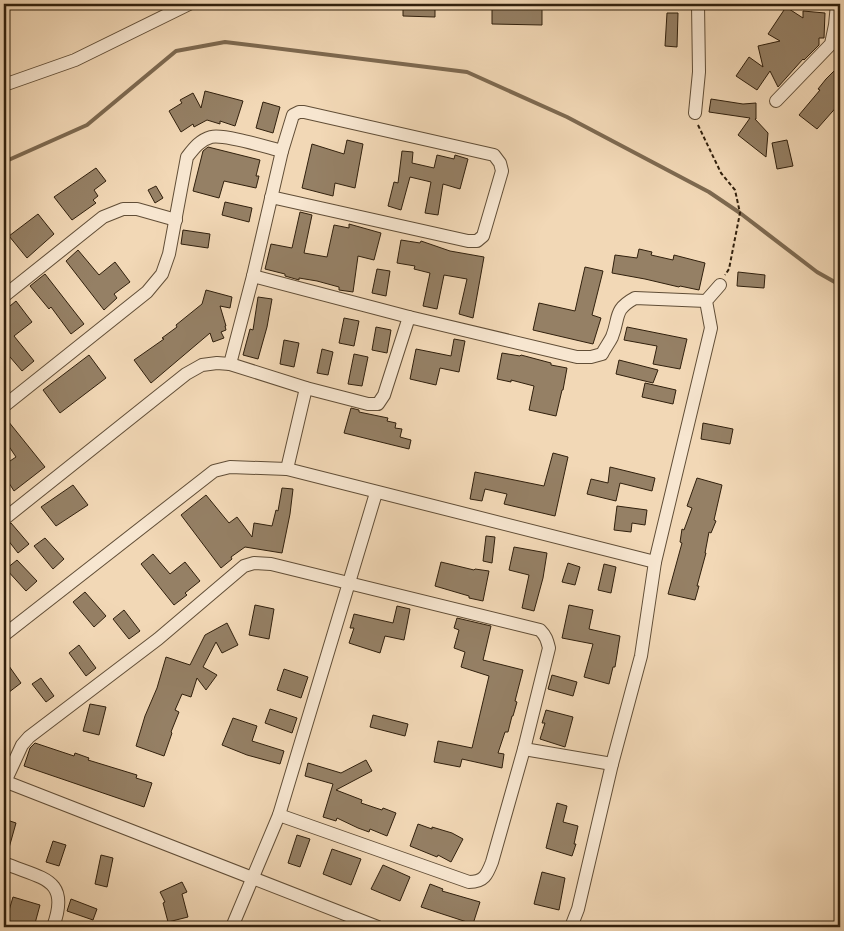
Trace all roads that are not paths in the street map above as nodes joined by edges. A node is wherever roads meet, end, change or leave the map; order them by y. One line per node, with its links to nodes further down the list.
1 (189, 4): 4 (street)
2 (698, 4): 6 (street)
3 (837, 4): 5 (street)
4 (4, 85)
5 (776, 101)
6 (695, 113)
7 (282, 150): 8 (street); 8 (street); 9 (street)
8 (271, 197): 10 (street)
9 (176, 220): 12 (street); 17 (street)
10 (252, 276): 14 (street); 15 (street)
11 (720, 285): 13 (street)
12 (4, 296)
13 (706, 301): 14 (street); 21 (street)
14 (409, 317): 16 (street)
15 (230, 364): 16 (street); 20 (street)
16 (306, 388): 18 (street)
17 (4, 406)
18 (287, 469): 19 (street); 23 (street)
19 (376, 493): 21 (street); 22 (street)
20 (4, 519)
21 (655, 562): 25 (street)
22 (350, 583): 24 (street); 26 (street); 27 (street)
23 (4, 635)
24 (524, 749): 25 (street); 27 (street)
25 (612, 764): 33 (street)
26 (4, 782): 29 (street)
27 (279, 815): 29 (street)
28 (4, 863): 30 (street)
29 (252, 878): 31 (street); 32 (street)
30 (53, 927)
31 (232, 927)
32 (378, 927)
33 (572, 927)

